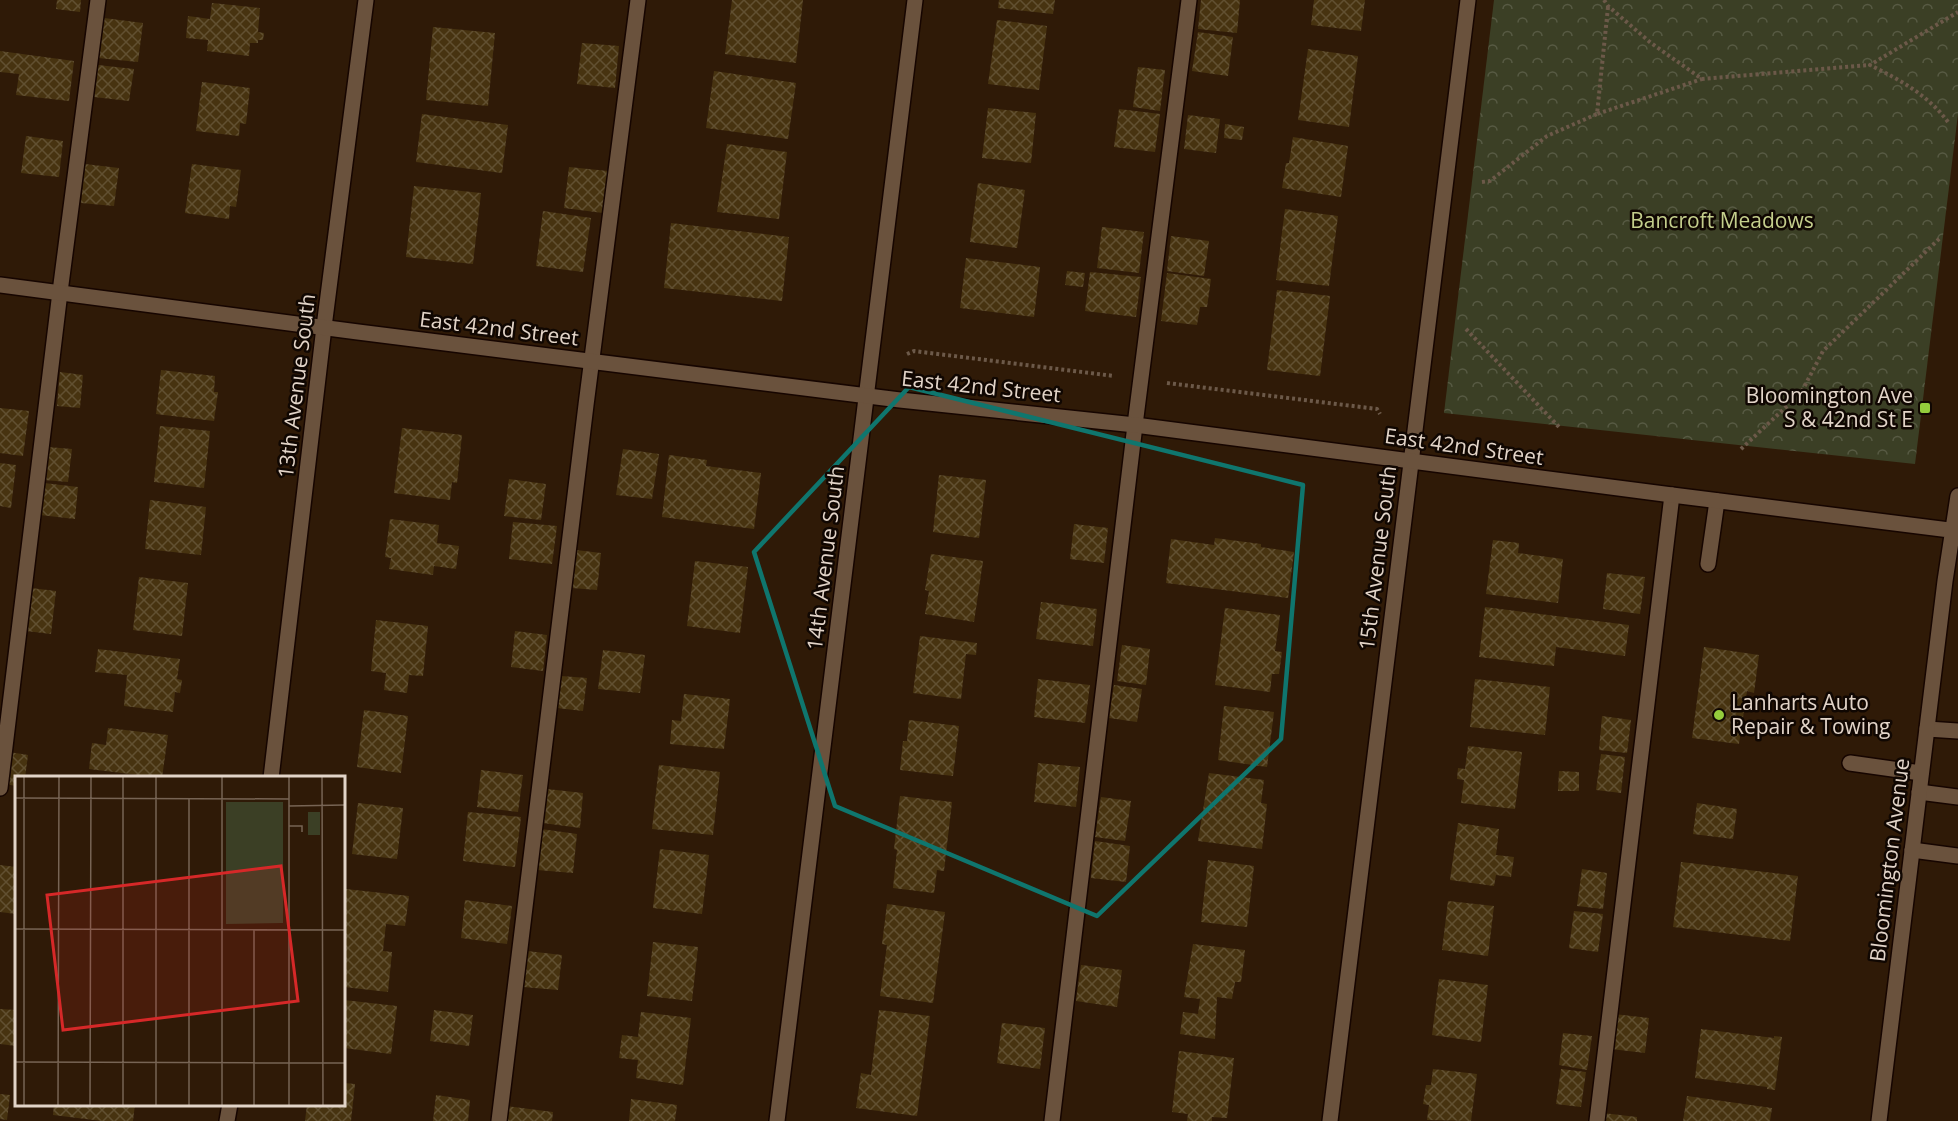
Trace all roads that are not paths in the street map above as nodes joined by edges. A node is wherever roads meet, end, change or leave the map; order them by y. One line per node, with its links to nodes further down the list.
1 (98, 0): 8 (street)
2 (366, 0): 9 (street, 13th Avenue South)
3 (638, 0): 10 (street)
4 (915, 0): 11 (street, 14th Avenue South)
5 (1189, 0): 12 (street)
6 (1468, 0): 13 (street, 15th Avenue South)
7 (0, 285): 8 (street, East 42nd Street)
8 (60, 292): 9 (street, East 42nd Street); 24 (street)
9 (324, 327): 10 (street, East 42nd Street); 23 (street, 13th Avenue South)
10 (592, 361): 11 (street, East 42nd Street); 31 (street)
11 (867, 395): 12 (street, East 42nd Street); 32 (street, 14th Avenue South)
12 (1135, 425): 13 (street, East 42nd Street); 33 (street)
13 (1411, 461): 14 (street, East 42nd Street); 34 (street, 15th Avenue South)
14 (1672, 495): 16 (street, East 42nd Street); 35 (street)
15 (1958, 496): 17 (street, Bloomington Avenue)
16 (1717, 501): 17 (street, East 42nd Street); 18 (street)
17 (1955, 530): 19 (street, Bloomington Avenue)
18 (1708, 564)
19 (1927, 729): 20 (street); 22 (street, Bloomington Avenue)
20 (1958, 731)
21 (1850, 763): 22 (street)
22 (1922, 773): 25 (street, Bloomington Avenue)
23 (271, 776)
24 (0, 788)
25 (1919, 792): 26 (street); 27 (street, Bloomington Avenue)
26 (1958, 797)
27 (1912, 850): 28 (street); 36 (street, Bloomington Avenue)
28 (1958, 856)
29 (230, 1106): 30 (street)
30 (228, 1121)
31 (499, 1121)
32 (777, 1121)
33 (1052, 1121)
34 (1330, 1121)
35 (1597, 1121)
36 (1879, 1121)

